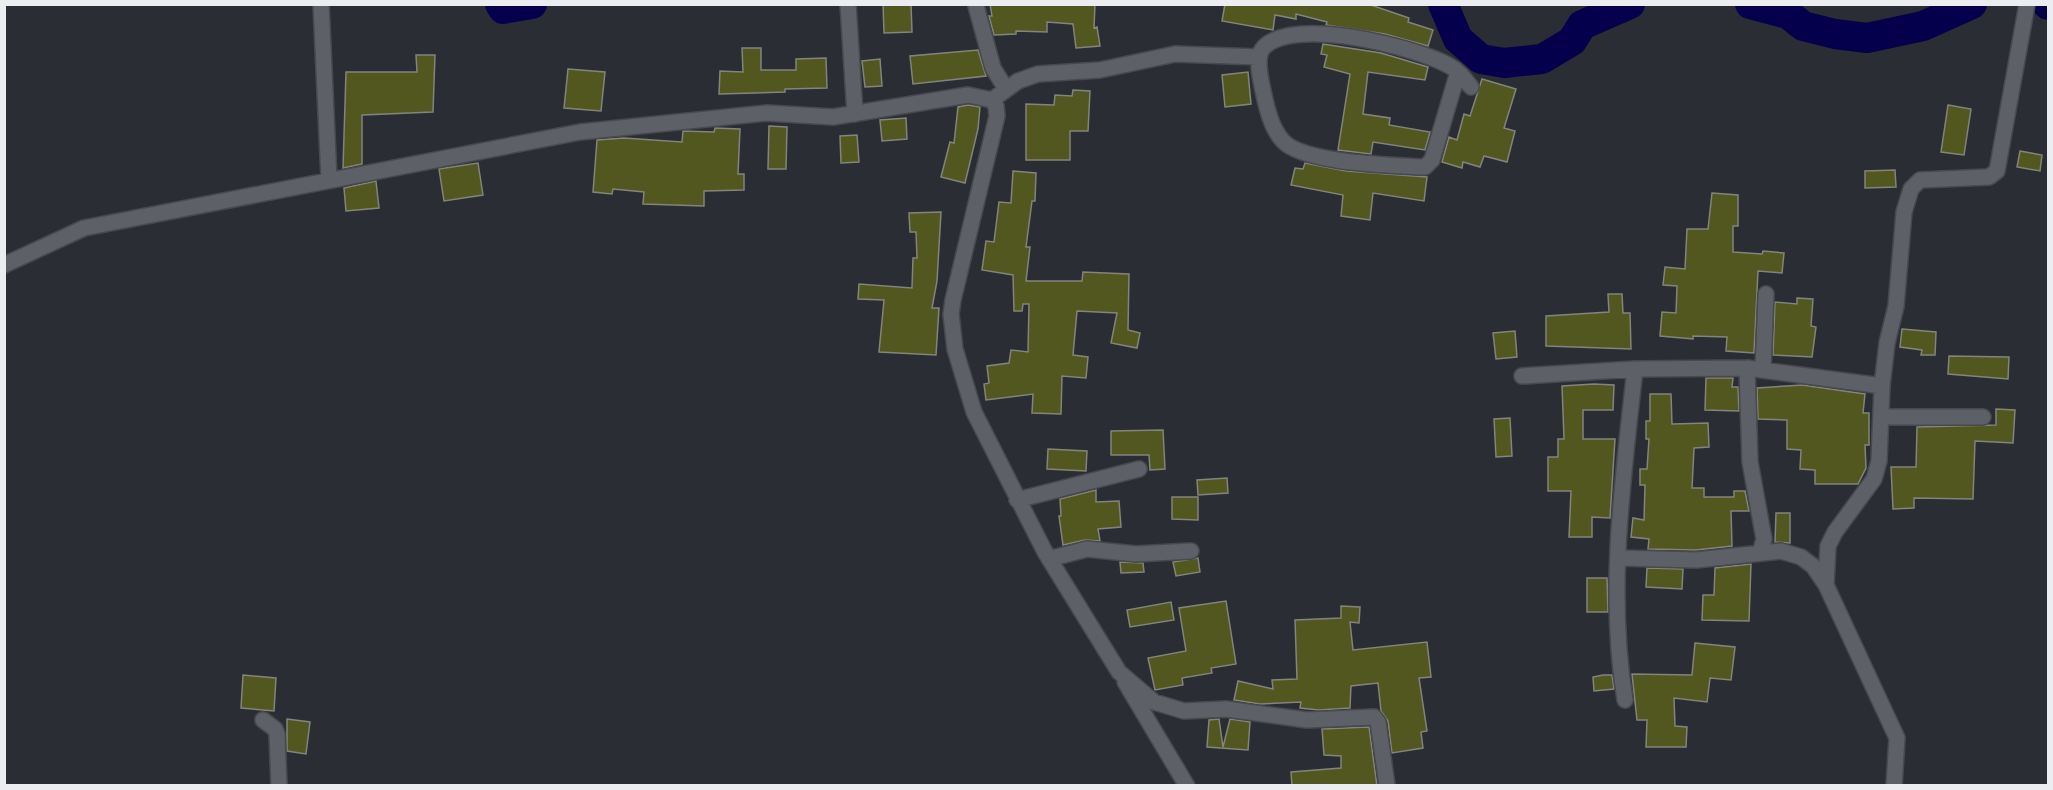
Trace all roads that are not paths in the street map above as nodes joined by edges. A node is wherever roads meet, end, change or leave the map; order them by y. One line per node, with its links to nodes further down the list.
1 (321, 4): 11 (street)
2 (848, 4): 10 (street)
3 (2027, 5): 17 (street)
4 (975, 6): 8 (street)
5 (1259, 57): 6 (street); 6 (street); 8 (street)
6 (1458, 72): 7 (street)
7 (1471, 87)
8 (1006, 89): 9 (street)
9 (992, 100): 10 (street); 21 (street)
10 (855, 114): 11 (street)
11 (329, 179): 12 (street)
12 (4, 265)
13 (1766, 294): 15 (street)
14 (1635, 369): 15 (street); 16 (street); 24 (street)
15 (1755, 369): 17 (street); 23 (street)
16 (1522, 376)
17 (1882, 386): 18 (street)
18 (1882, 417): 19 (street); 26 (street)
19 (1983, 417)
20 (1139, 469): 21 (street)
21 (1017, 500): 25 (street)
22 (1191, 551): 25 (street)
23 (1760, 553): 24 (street); 26 (street)
24 (1619, 558): 28 (street)
25 (1049, 559): 27 (street)
26 (1826, 585): 33 (street)
27 (1119, 672): 30 (street); 32 (street)
28 (1625, 700)
29 (263, 720): 31 (street)
30 (1387, 785)
31 (279, 786)
32 (1187, 786)
33 (1894, 786)

